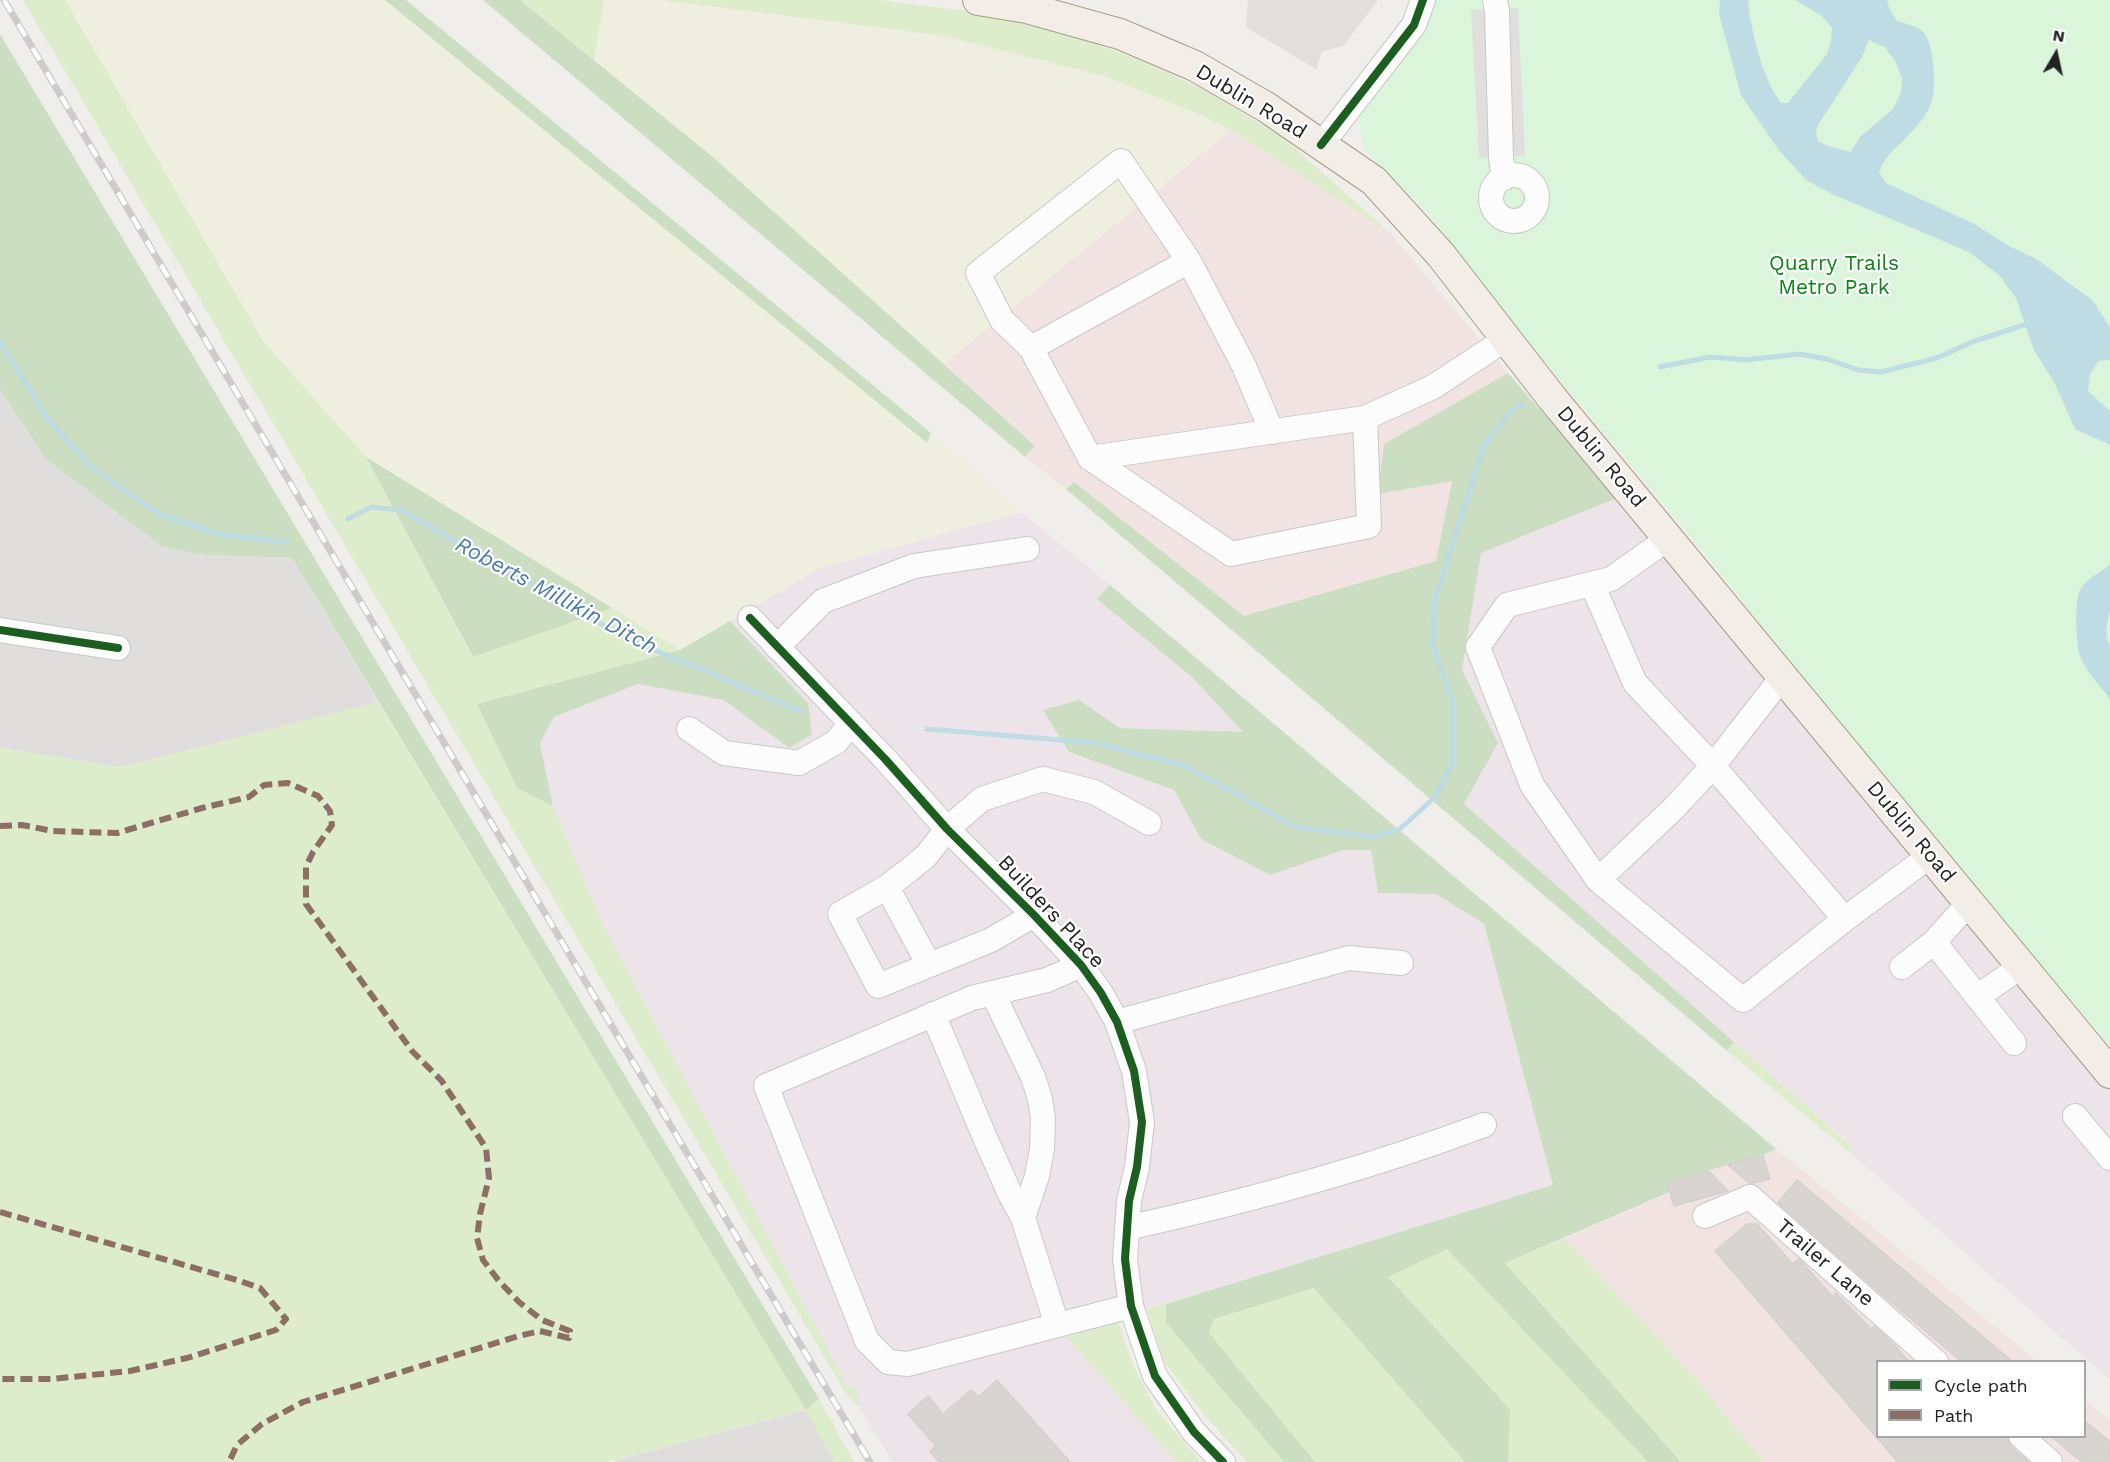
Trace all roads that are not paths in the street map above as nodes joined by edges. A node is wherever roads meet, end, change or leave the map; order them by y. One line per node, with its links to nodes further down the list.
1 (978, 0): 4 (main road, Dublin Road)
2 (1423, 0): 4 (street)
3 (1495, 0): 5 (street)
4 (1321, 145): 7 (main road, Dublin Road)
5 (1504, 178)
6 (1189, 261): 8 (street); 8 (street); 10 (street)
7 (1506, 339): 9 (street); 12 (main road, Dublin Road)
8 (1031, 348): 11 (street)
9 (1365, 418): 10 (street); 11 (street)
10 (1272, 432): 11 (street)
11 (1090, 458)
12 (1669, 538): 14 (street); 19 (main road, Dublin Road)
13 (1027, 549): 17 (street)
14 (1593, 584): 22 (street); 26 (street)
15 (750, 618): 17 (street, Builders Place)
16 (0, 630): 18 (street)
17 (777, 647): 20 (street, Builders Place)
18 (118, 648)
19 (1783, 676): 22 (street); 25 (main road, Dublin Road)
20 (851, 724): 21 (street); 24 (street, Builders Place)
21 (689, 729)
22 (1713, 766): 26 (street); 30 (street)
23 (1149, 823): 24 (street)
24 (947, 829): 27 (street); 29 (street, Builders Place)
25 (1931, 855): 28 (main road, Dublin Road); 30 (street)
26 (1598, 880): 30 (street)
27 (887, 887): 33 (street); 33 (street)
28 (1969, 903): 31 (street); 35 (main road, Dublin Road)
29 (1034, 915): 33 (street); 34 (street, Builders Place)
30 (1845, 919)
31 (1934, 942): 36 (street); 38 (street)
32 (1401, 963): 40 (street)
33 (929, 965)
34 (1081, 965): 37 (street); 40 (street, Builders Place)
35 (2022, 966): 38 (street); 42 (main road, Dublin Road)
36 (1902, 967)
37 (993, 993): 39 (street); 47 (street)
38 (1977, 996): 41 (street)
39 (933, 1014): 47 (street); 50 (street)
40 (1117, 1022): 48 (street, Builders Place)
41 (2014, 1042)
42 (2110, 1072)
43 (2074, 1116): 45 (street)
44 (1484, 1125): 48 (street)
45 (2106, 1146)
46 (1705, 1216): 51 (street, Trailer Lane)
47 (1023, 1218): 50 (street)
48 (1127, 1228): 49 (street, Builders Place)
49 (1131, 1306): 50 (street); 53 (street, Builders Place)
50 (1057, 1325)
51 (1934, 1360)
52 (2022, 1438): 54 (street)
53 (1223, 1462)
54 (2050, 1462)

